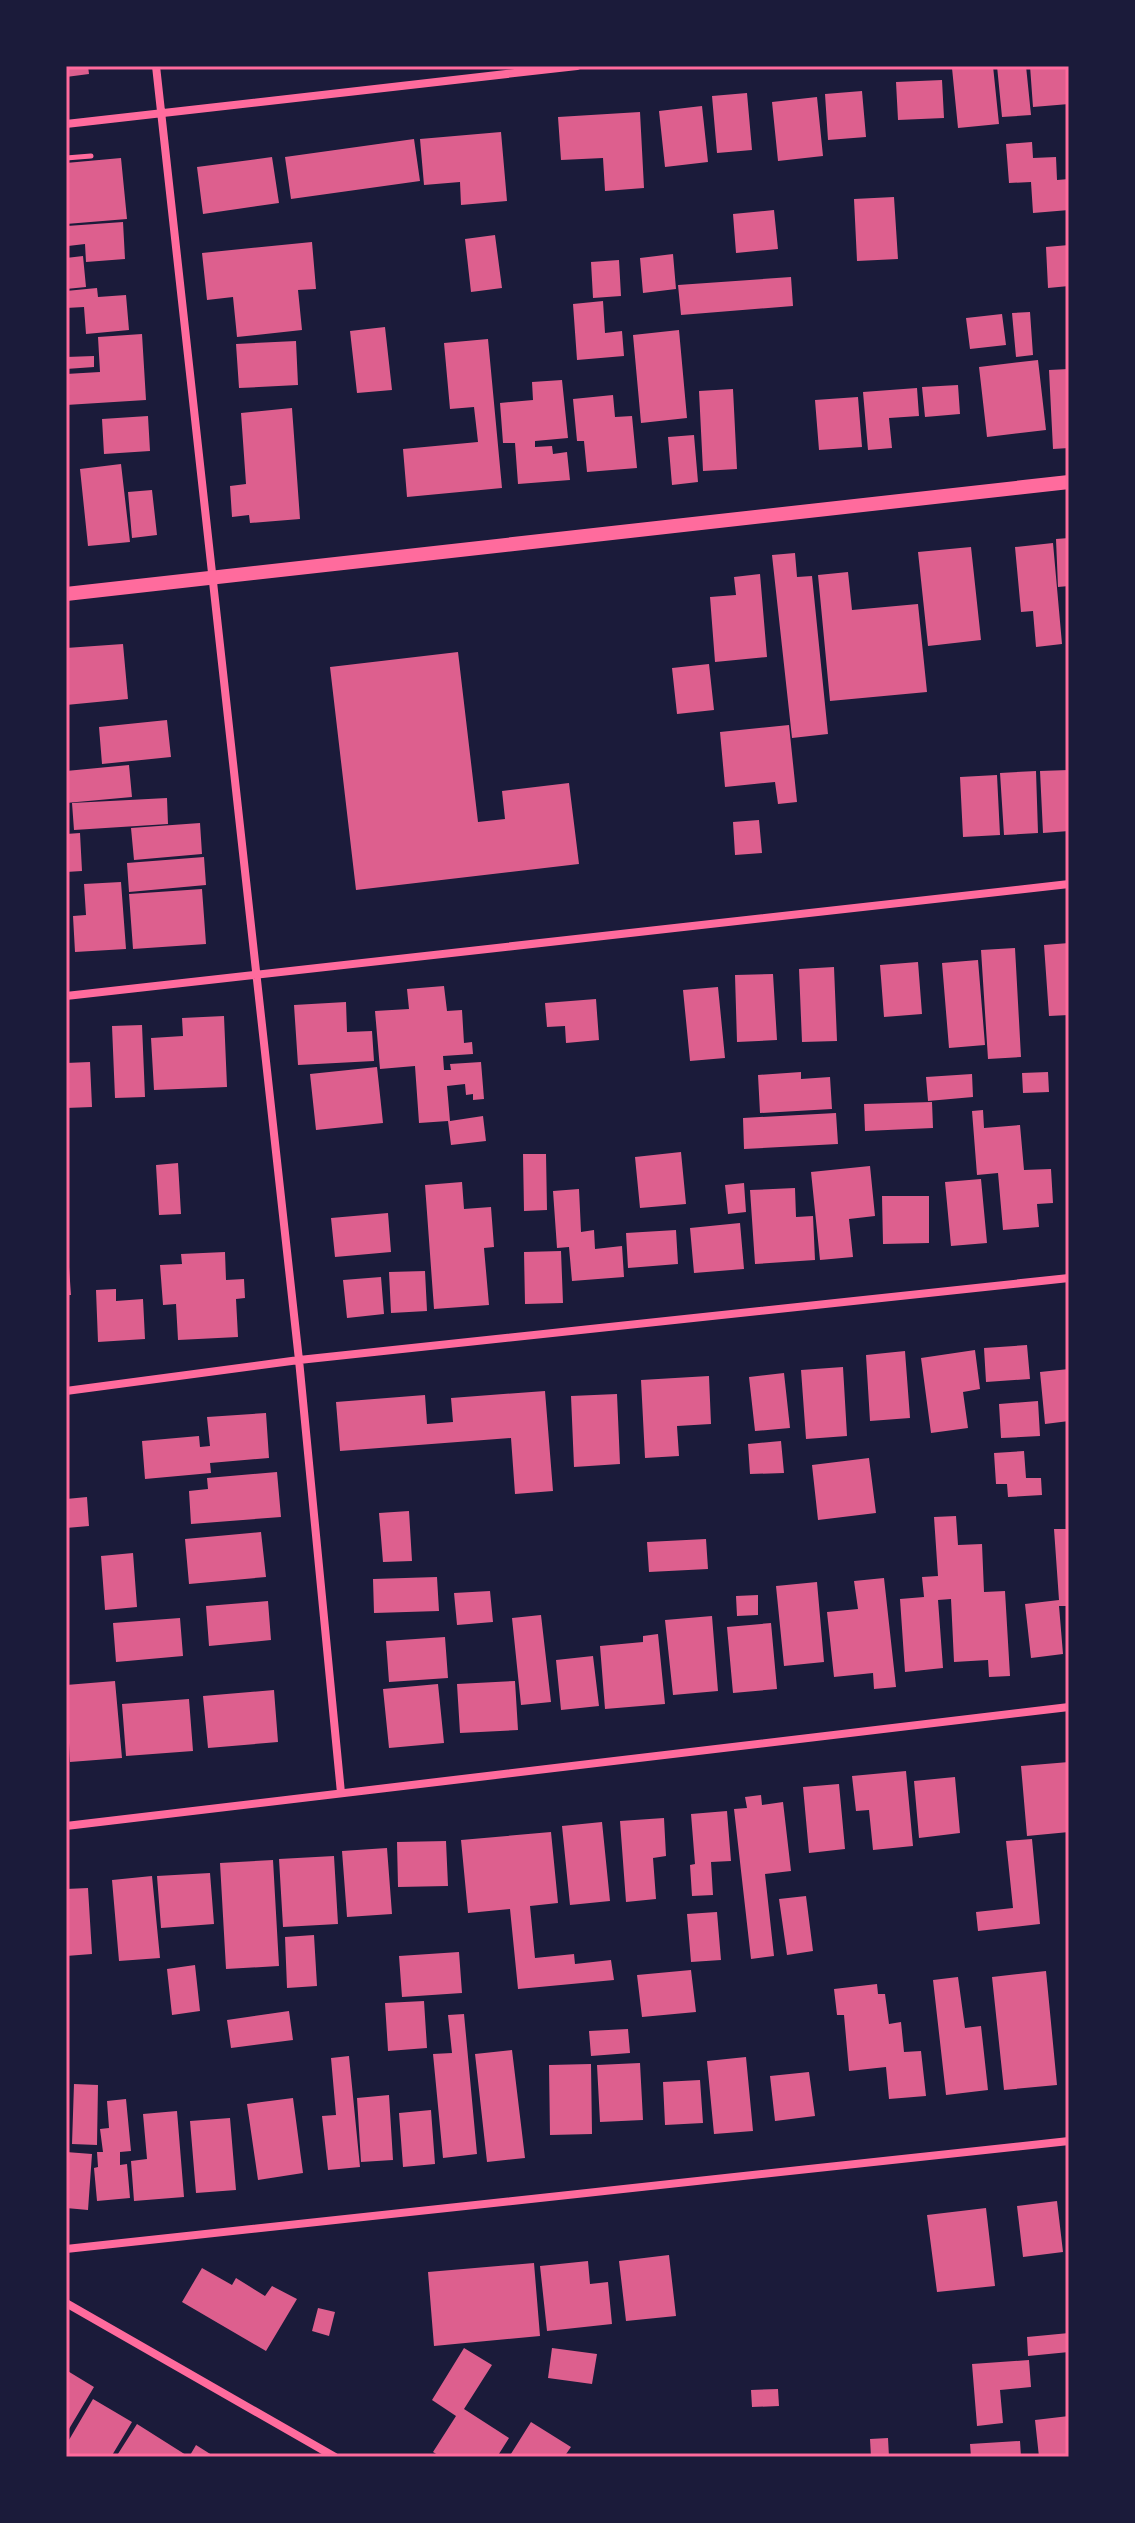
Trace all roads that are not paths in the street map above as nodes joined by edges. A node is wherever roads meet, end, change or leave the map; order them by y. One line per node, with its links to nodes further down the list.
1 (156, 66): 3 (street)
2 (577, 66): 3 (street)
3 (161, 112): 4 (street); 6 (street)
4 (66, 124)
5 (1069, 482): 6 (street)
6 (213, 576): 7 (street); 9 (street)
7 (66, 594)
8 (1069, 884): 9 (street)
9 (257, 974): 10 (street); 12 (street)
10 (66, 996)
11 (1069, 1278): 12 (street)
12 (299, 1360): 13 (street); 15 (street)
13 (66, 1391)
14 (1069, 1707): 15 (street)
15 (341, 1793): 16 (street)
16 (66, 1826)
17 (1069, 2141): 18 (street)
18 (66, 2249)
19 (66, 2303): 20 (street)
20 (335, 2457)

